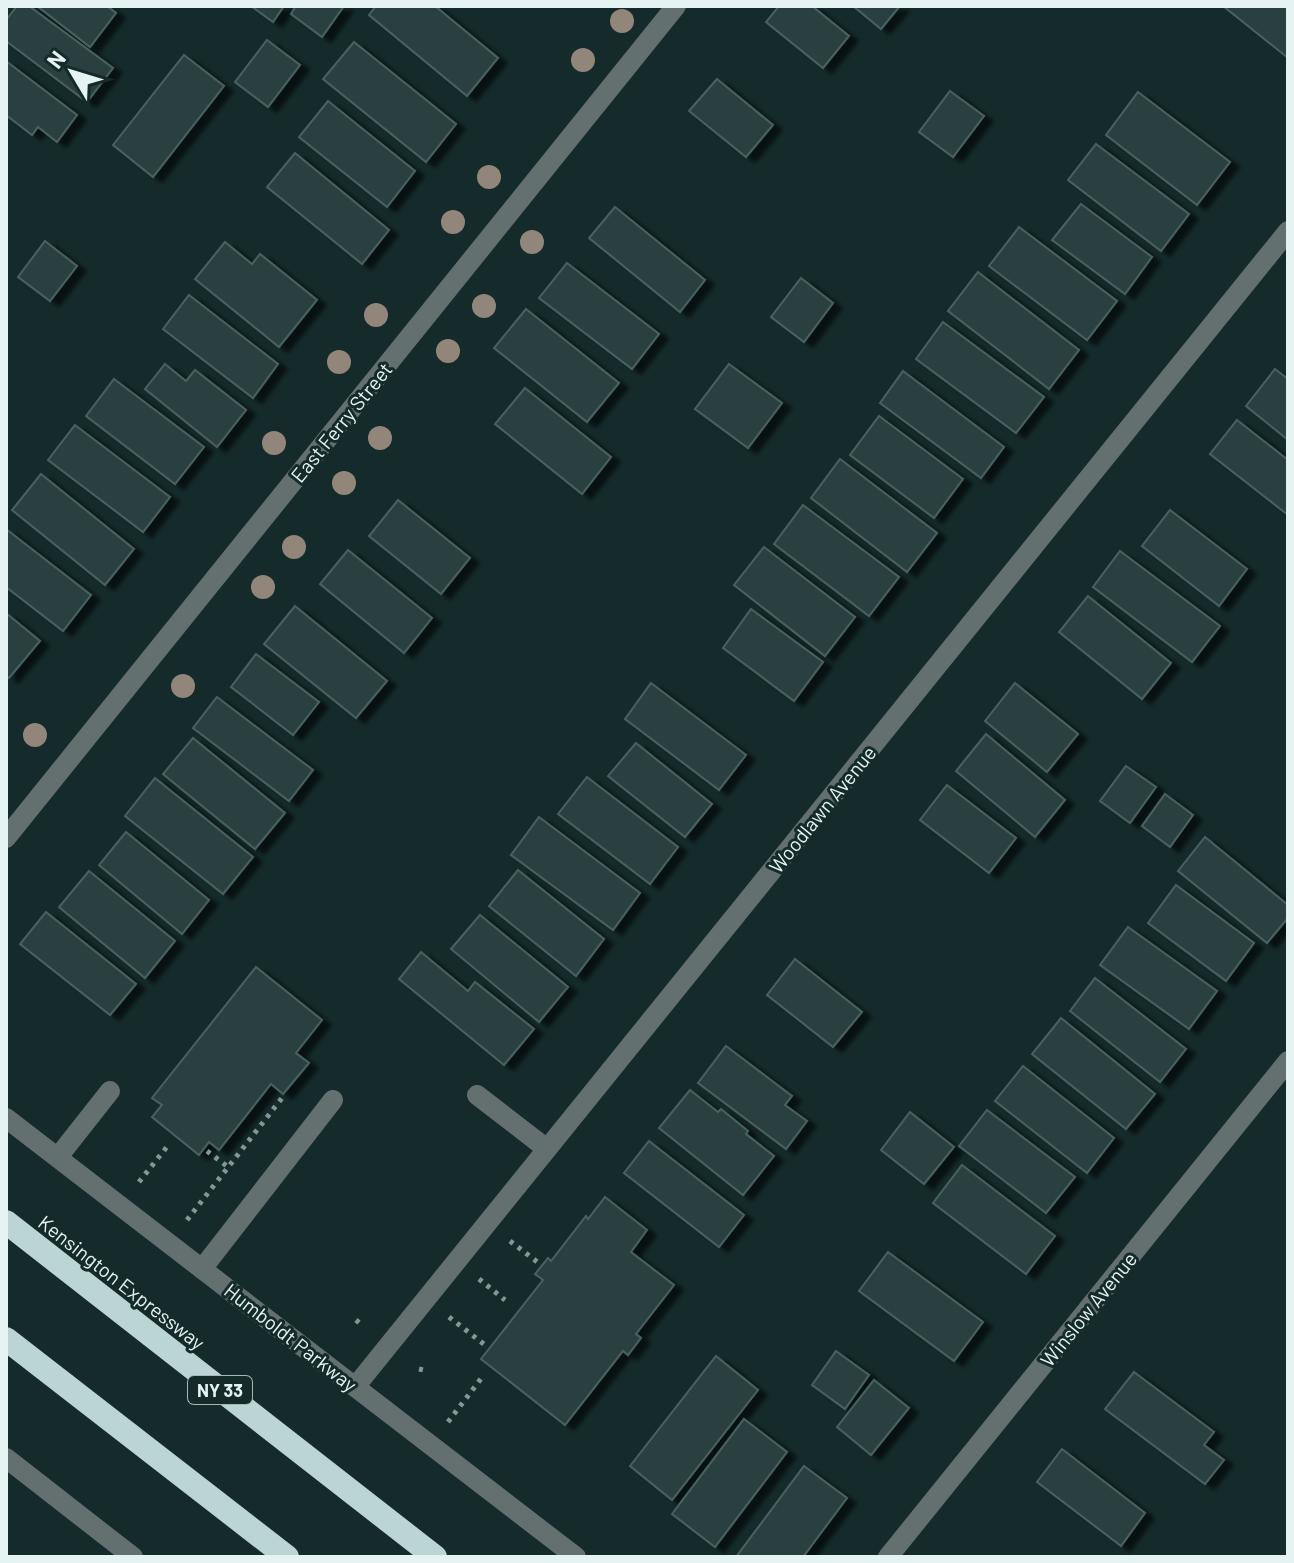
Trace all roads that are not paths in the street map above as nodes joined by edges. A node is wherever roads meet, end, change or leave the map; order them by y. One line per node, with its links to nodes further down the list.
1 (676, 6): 3 (street, East Ferry Street)
2 (1288, 231): 9 (street, Woodlawn Avenue)
3 (6, 838)
4 (1288, 1061): 20 (street, Winslow Avenue)
5 (110, 1091): 10 (street)
6 (477, 1095): 9 (street)
7 (333, 1100): 12 (street)
8 (6, 1118): 10 (street, Humboldt Parkway)
9 (547, 1149): 14 (street, Woodlawn Avenue)
10 (58, 1157): 12 (street, Humboldt Parkway)
11 (6, 1222): 18 (highway, Kensington Expressway / NY 33)
12 (202, 1269): 14 (street, Humboldt Parkway)
13 (6, 1339): 17 (highway)
14 (355, 1387): 19 (street, Humboldt Parkway)
15 (6, 1458): 16 (street)
16 (133, 1557)
17 (287, 1557)
18 (435, 1557)
19 (576, 1557)
20 (888, 1557)

